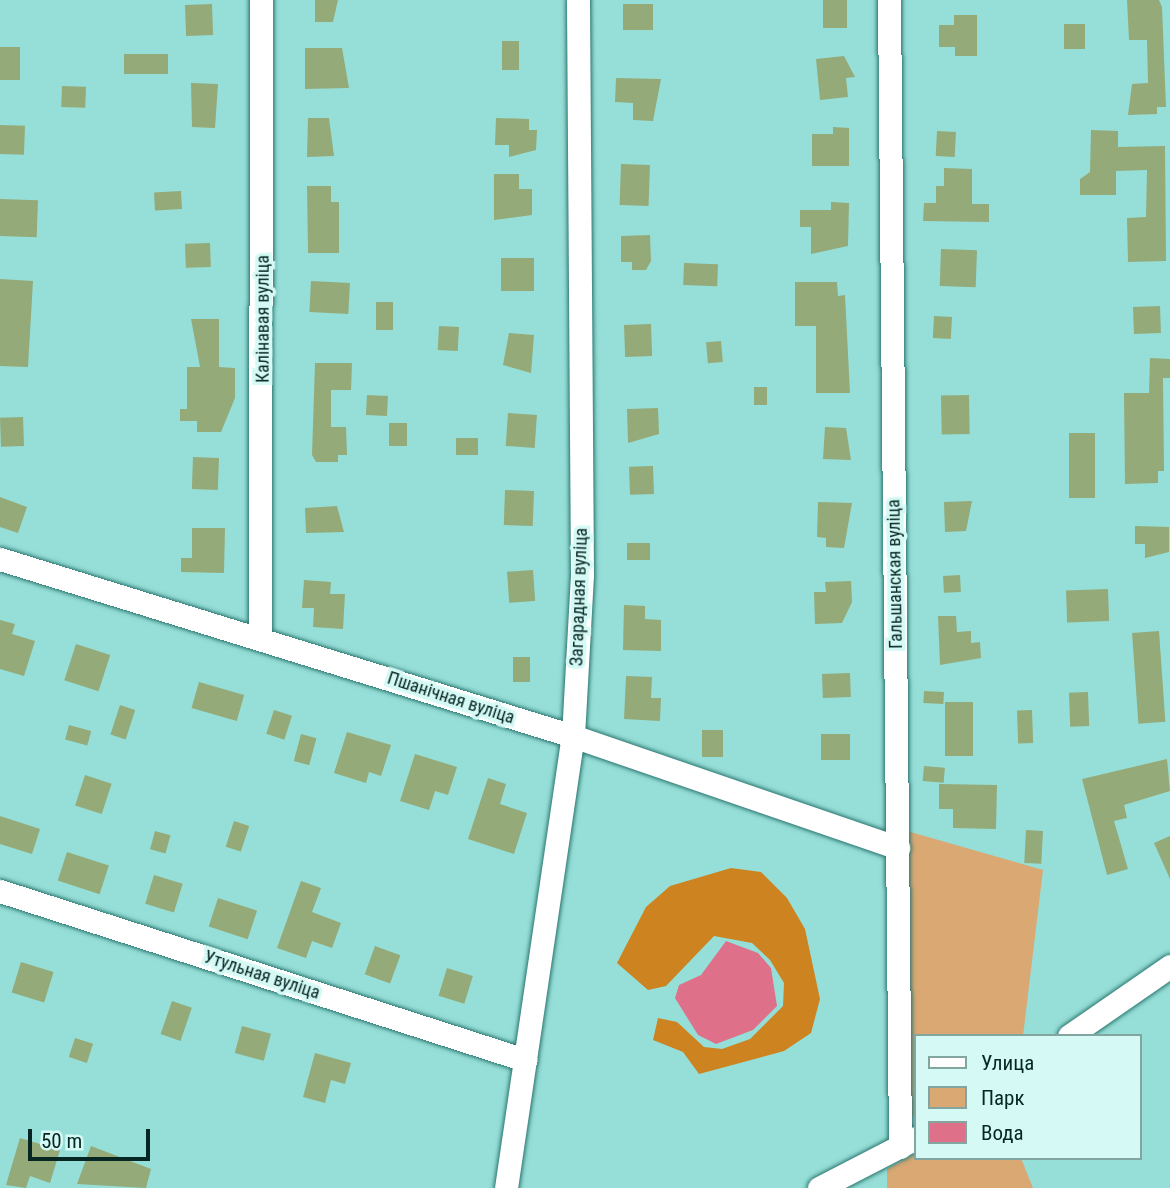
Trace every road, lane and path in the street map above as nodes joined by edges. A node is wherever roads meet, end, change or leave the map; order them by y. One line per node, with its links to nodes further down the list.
1 (261, 0): 5 (street, Калінавая вуліца)
2 (578, 0): 6 (street, Загарадная вуліца)
3 (889, 0): 7 (street, Гальшанская вуліца)
4 (0, 559): 5 (street, Пшанічная вуліца)
5 (260, 637): 6 (street, Пшанічная вуліца)
6 (573, 736): 7 (street, Пшанічная вуліца); 11 (street, Загарадная вуліца)
7 (898, 848): 12 (street, Гальшанская вуліца)
8 (0, 891): 11 (street, Утульная вуліца)
9 (1170, 966): 10 (street)
10 (1072, 1034)
11 (525, 1060): 13 (street, Загарадная вуліца)
12 (908, 1142): 14 (street)
13 (506, 1188)
14 (819, 1188)

